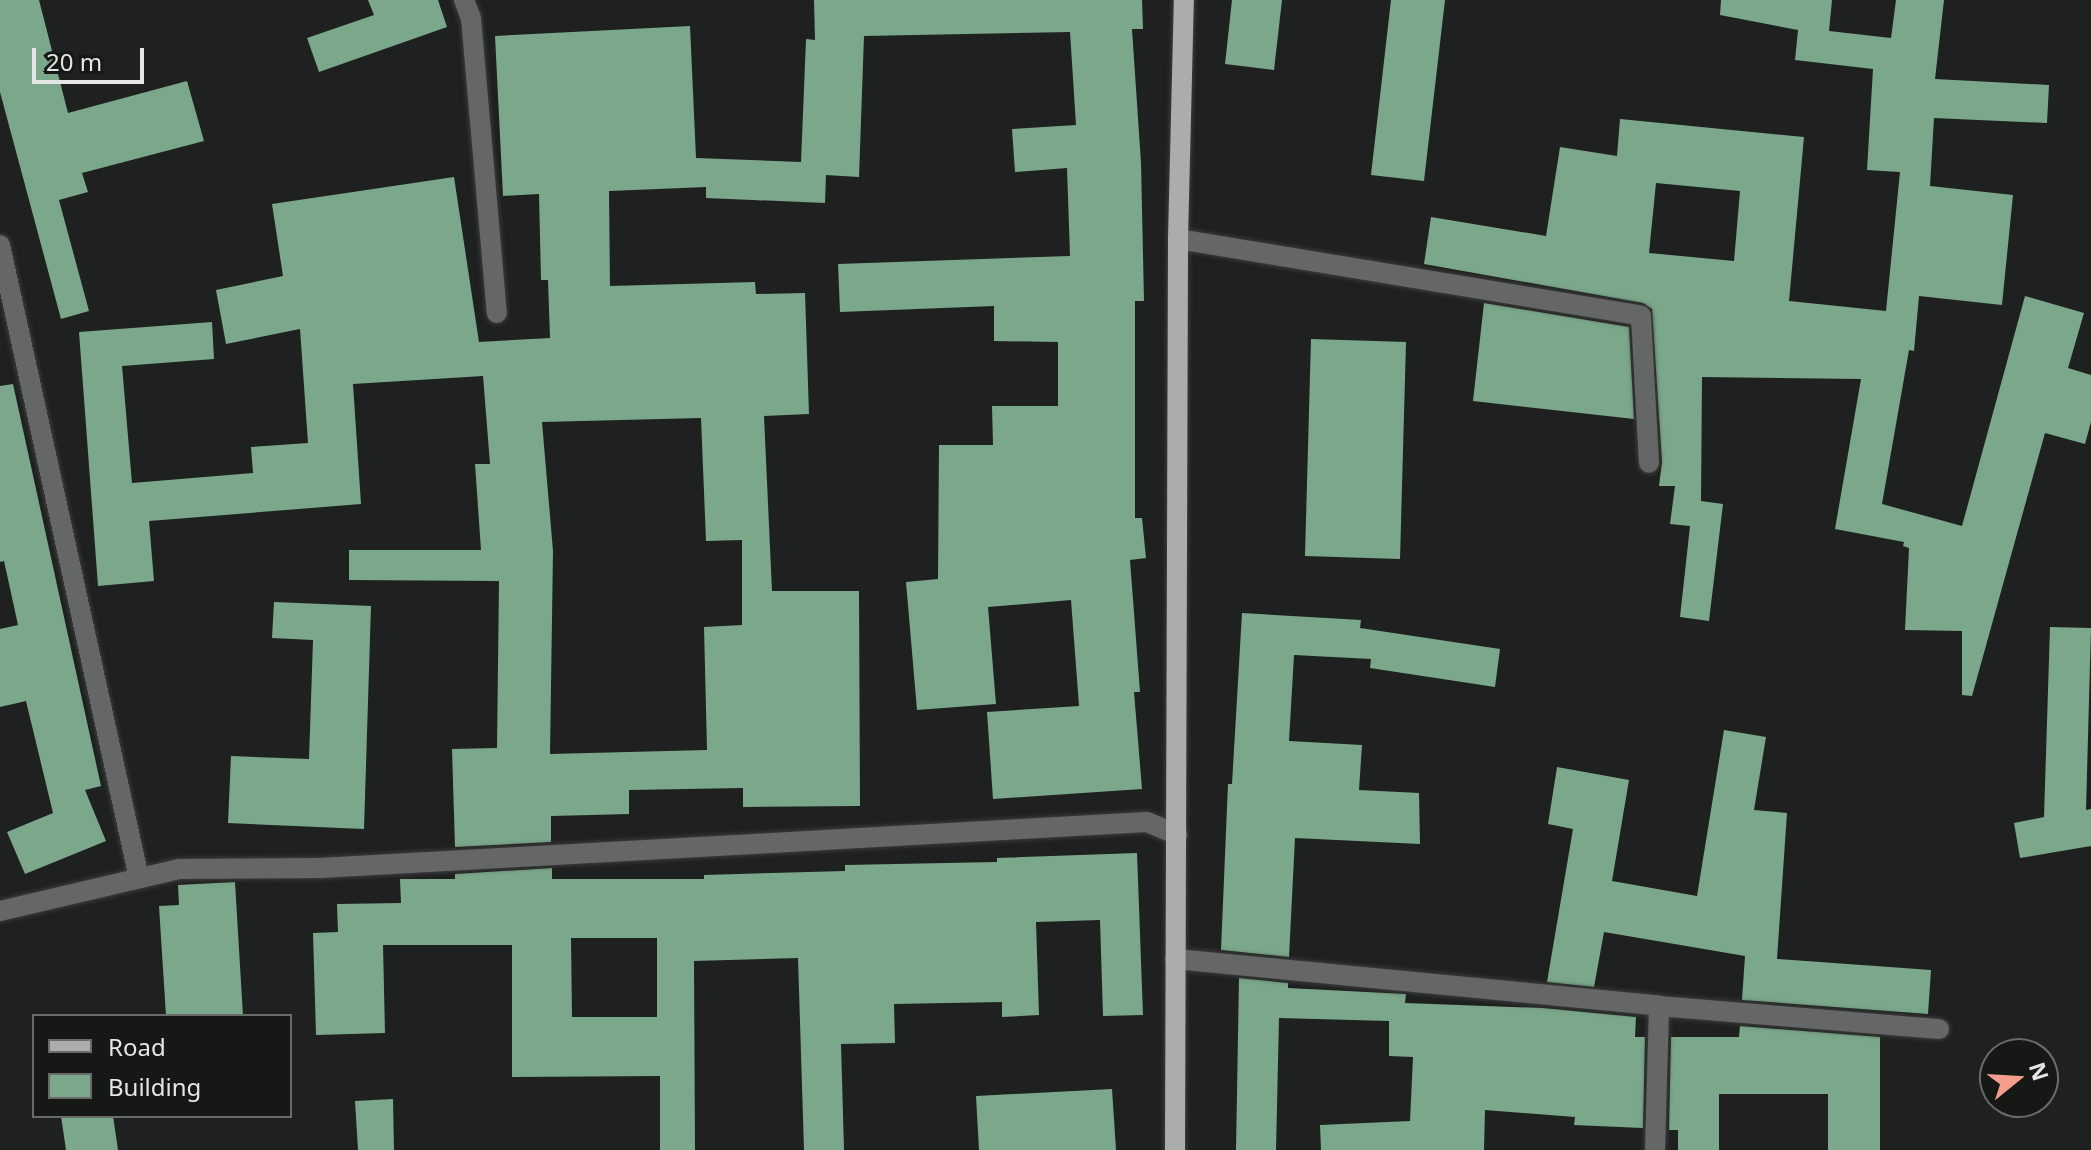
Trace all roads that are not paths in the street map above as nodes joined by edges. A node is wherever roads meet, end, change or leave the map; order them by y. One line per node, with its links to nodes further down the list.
1 (464, 0): 5 (street)
2 (1184, 0): 3 (main road)
3 (1178, 239): 6 (street); 7 (main road)
4 (0, 245): 8 (street)
5 (497, 313)
6 (1649, 463)
7 (1177, 835): 8 (street); 10 (main road)
8 (139, 878): 9 (street)
9 (0, 911)
10 (1175, 959): 11 (street); 13 (main road)
11 (1659, 1006): 12 (street); 14 (street)
12 (1939, 1029)
13 (1175, 1150)
14 (1655, 1150)

